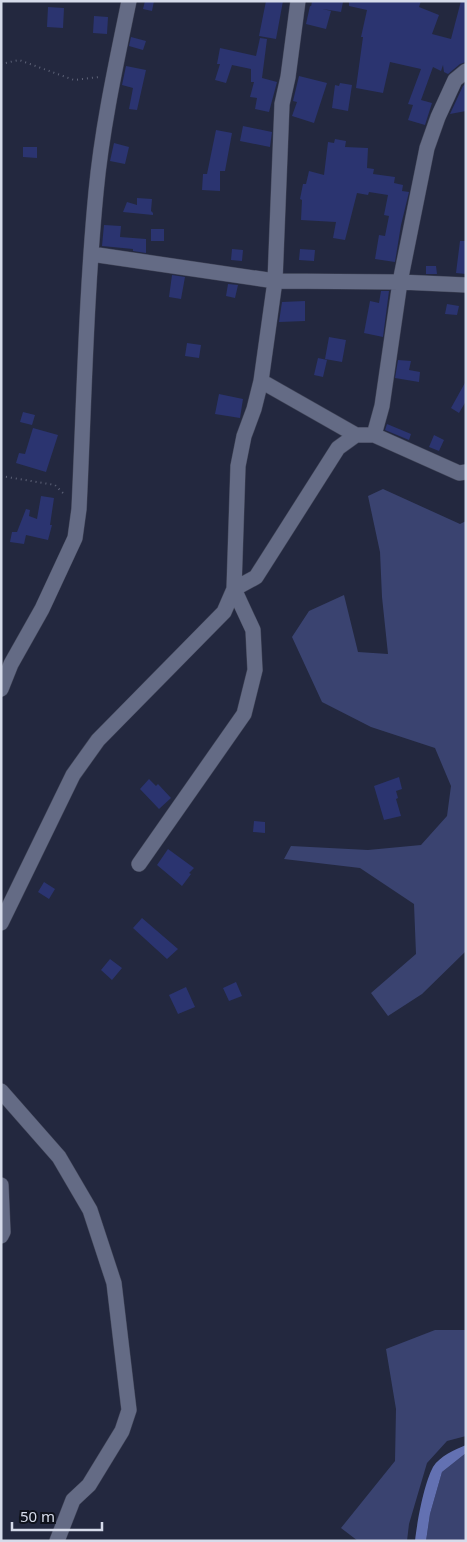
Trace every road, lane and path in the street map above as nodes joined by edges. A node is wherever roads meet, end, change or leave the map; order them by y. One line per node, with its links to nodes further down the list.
1 (129, 1): 5 (street)
2 (298, 1): 7 (street)
3 (1, 64): 5 (path)
4 (466, 71): 8 (street)
5 (113, 79): 6 (street)
6 (91, 254): 7 (street); 15 (street)
7 (275, 281): 8 (street); 10 (street)
8 (400, 282): 9 (street); 12 (street)
9 (466, 285)
10 (261, 380): 11 (street); 16 (street)
11 (356, 435): 12 (street); 16 (street)
12 (374, 435): 13 (street)
13 (466, 472)
14 (1, 476): 15 (path)
15 (79, 510): 17 (street)
16 (234, 589): 18 (street); 19 (street)
17 (1, 689)
18 (139, 864)
19 (1, 923)
20 (1, 1092): 23 (street)
21 (1, 1185): 22 (street)
22 (1, 1236)
23 (57, 1541)

